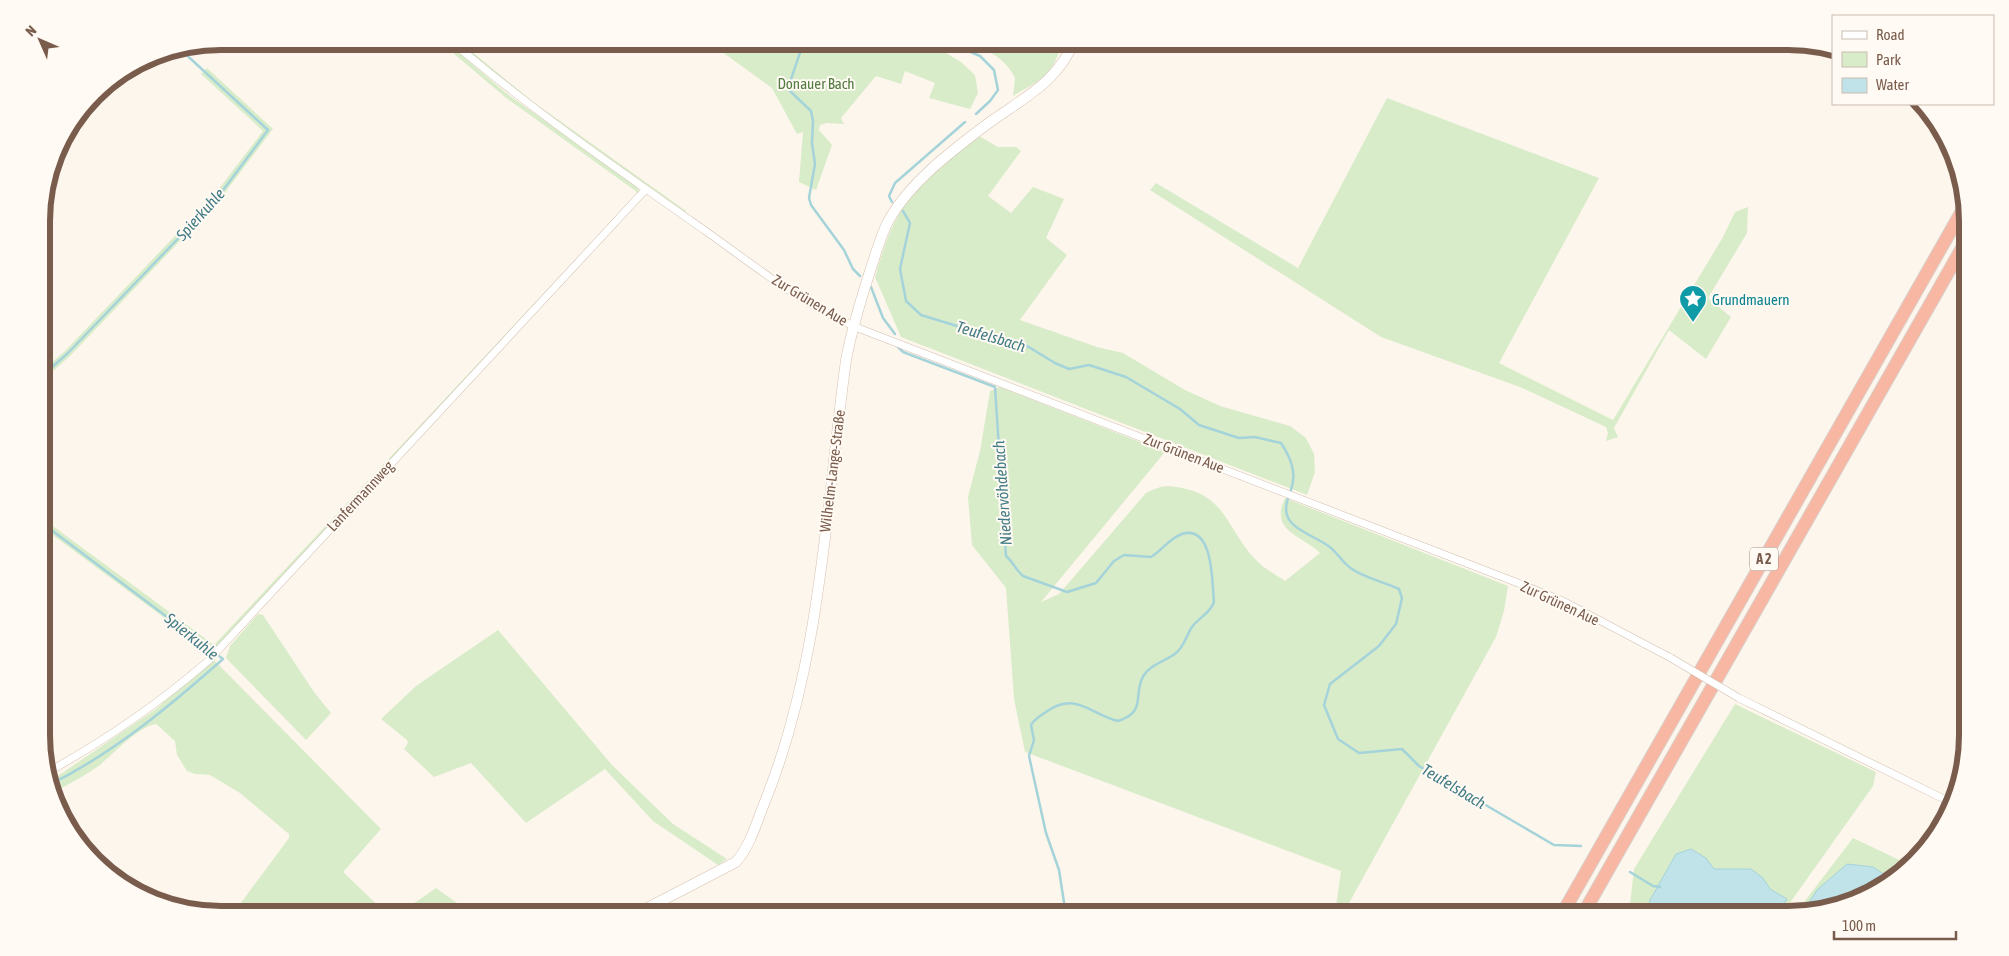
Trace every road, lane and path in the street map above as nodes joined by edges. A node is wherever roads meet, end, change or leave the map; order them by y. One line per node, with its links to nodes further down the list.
1 (462, 50): 3 (street, Zur Grünen Aue)
2 (1070, 50): 6 (street, Wilhelm-Lange-Straße)
3 (646, 189): 6 (street, Zur Grünen Aue); 7 (street, Lanfermannweg)
4 (1959, 217): 10 (highway, A 2)
5 (1959, 253): 11 (highway, A 2)
6 (853, 326): 8 (street, Zur Grünen Aue, bridge); 9 (street, Wilhelm-Lange-Straße)
7 (54, 769)
8 (1946, 800)
9 (651, 906)
10 (1567, 906)
11 (1588, 906)

